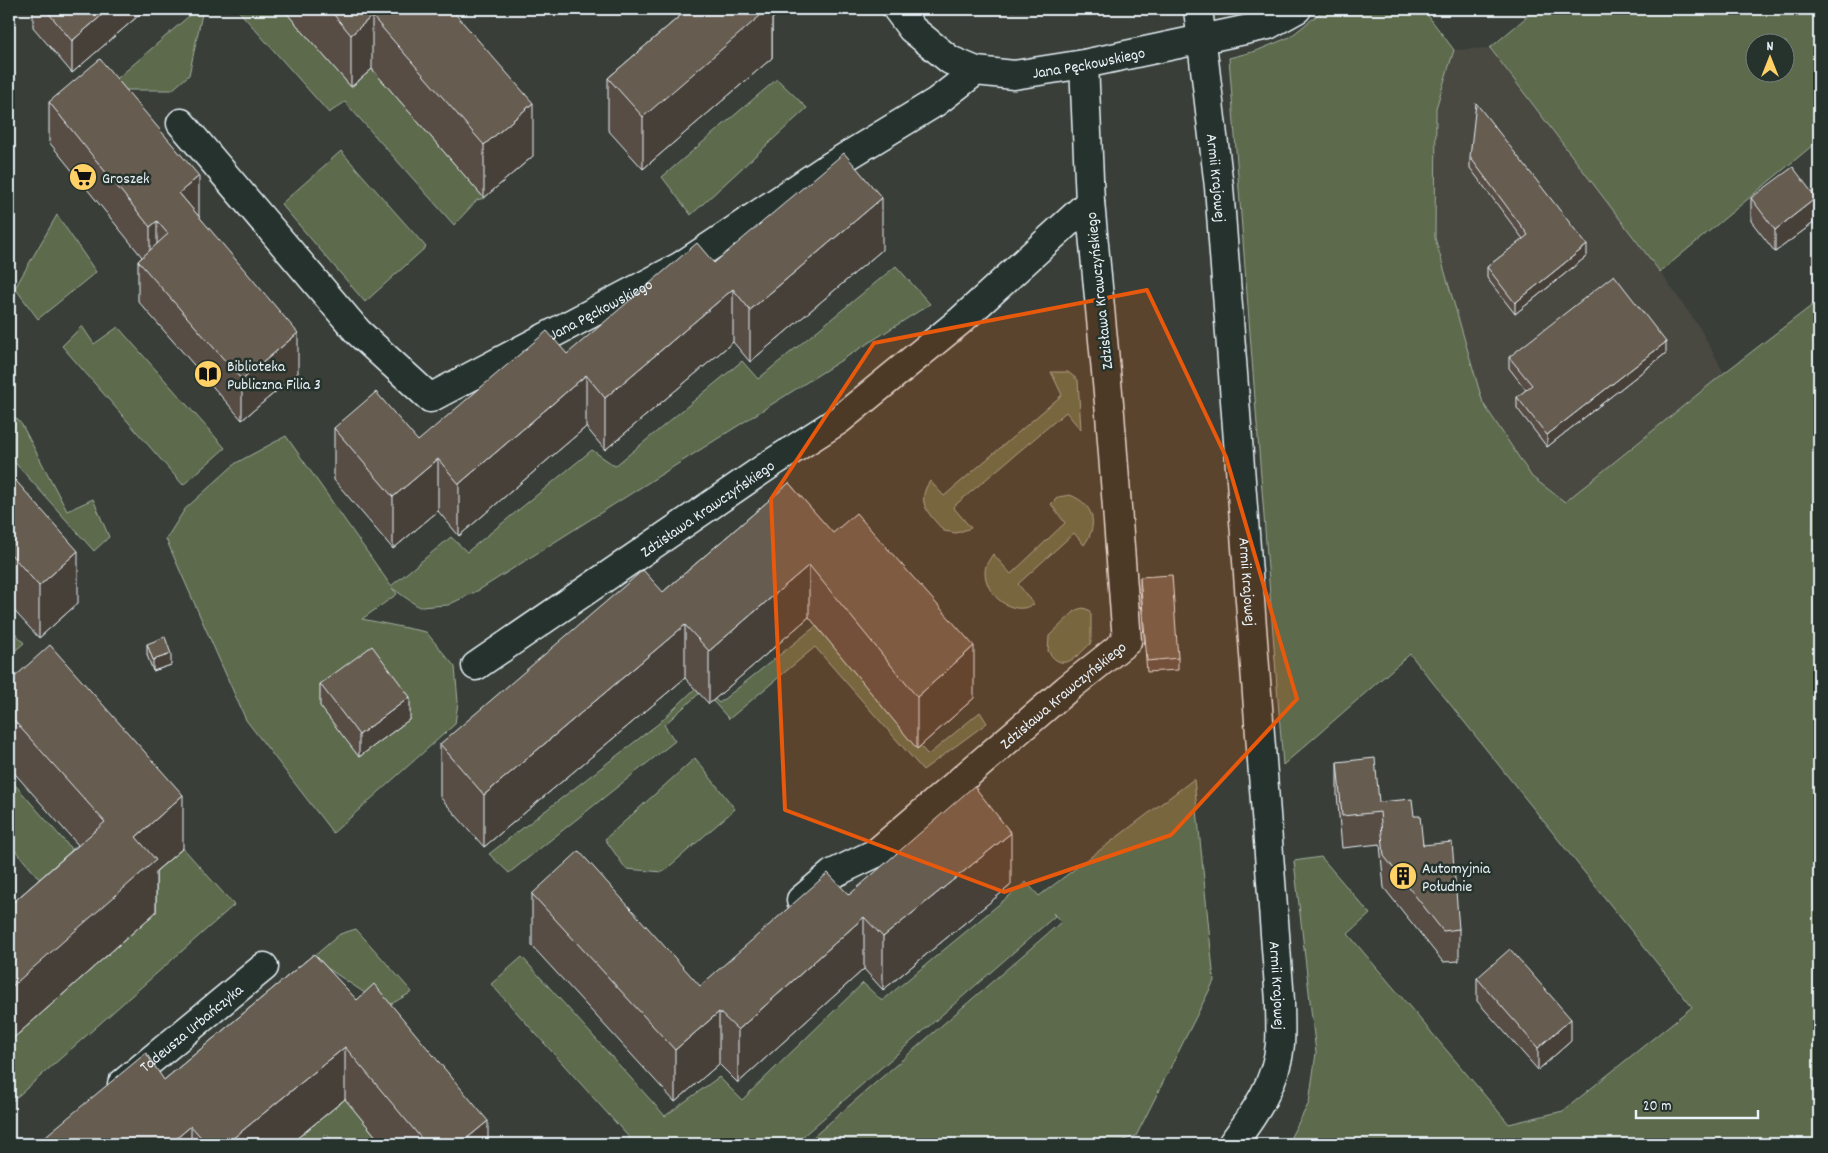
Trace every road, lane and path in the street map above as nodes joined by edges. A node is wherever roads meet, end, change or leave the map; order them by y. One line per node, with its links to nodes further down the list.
1 (897, 9): 6 (street, Jana Pęckowskiego)
2 (1198, 9): 4 (street, Armii Krajowej)
3 (1297, 9): 4 (street, Jana Pęckowskiego)
4 (1201, 39): 5 (street, Jana Pęckowskiego); 13 (street, Armii Krajowej)
5 (1084, 64): 6 (street, Jana Pęckowskiego); 8 (street, Zdzisława Krawczyńskiego)
6 (976, 71): 7 (street, Jana Pęckowskiego)
7 (181, 123)
8 (1090, 202): 9 (street, Zdzisława Krawczyńskiego); 10 (street, Zdzisława Krawczyńskiego)
9 (476, 666)
10 (781, 918)
11 (264, 966): 12 (street, Tadeusza Urbańczyka)
12 (106, 1097)
13 (1232, 1144)

